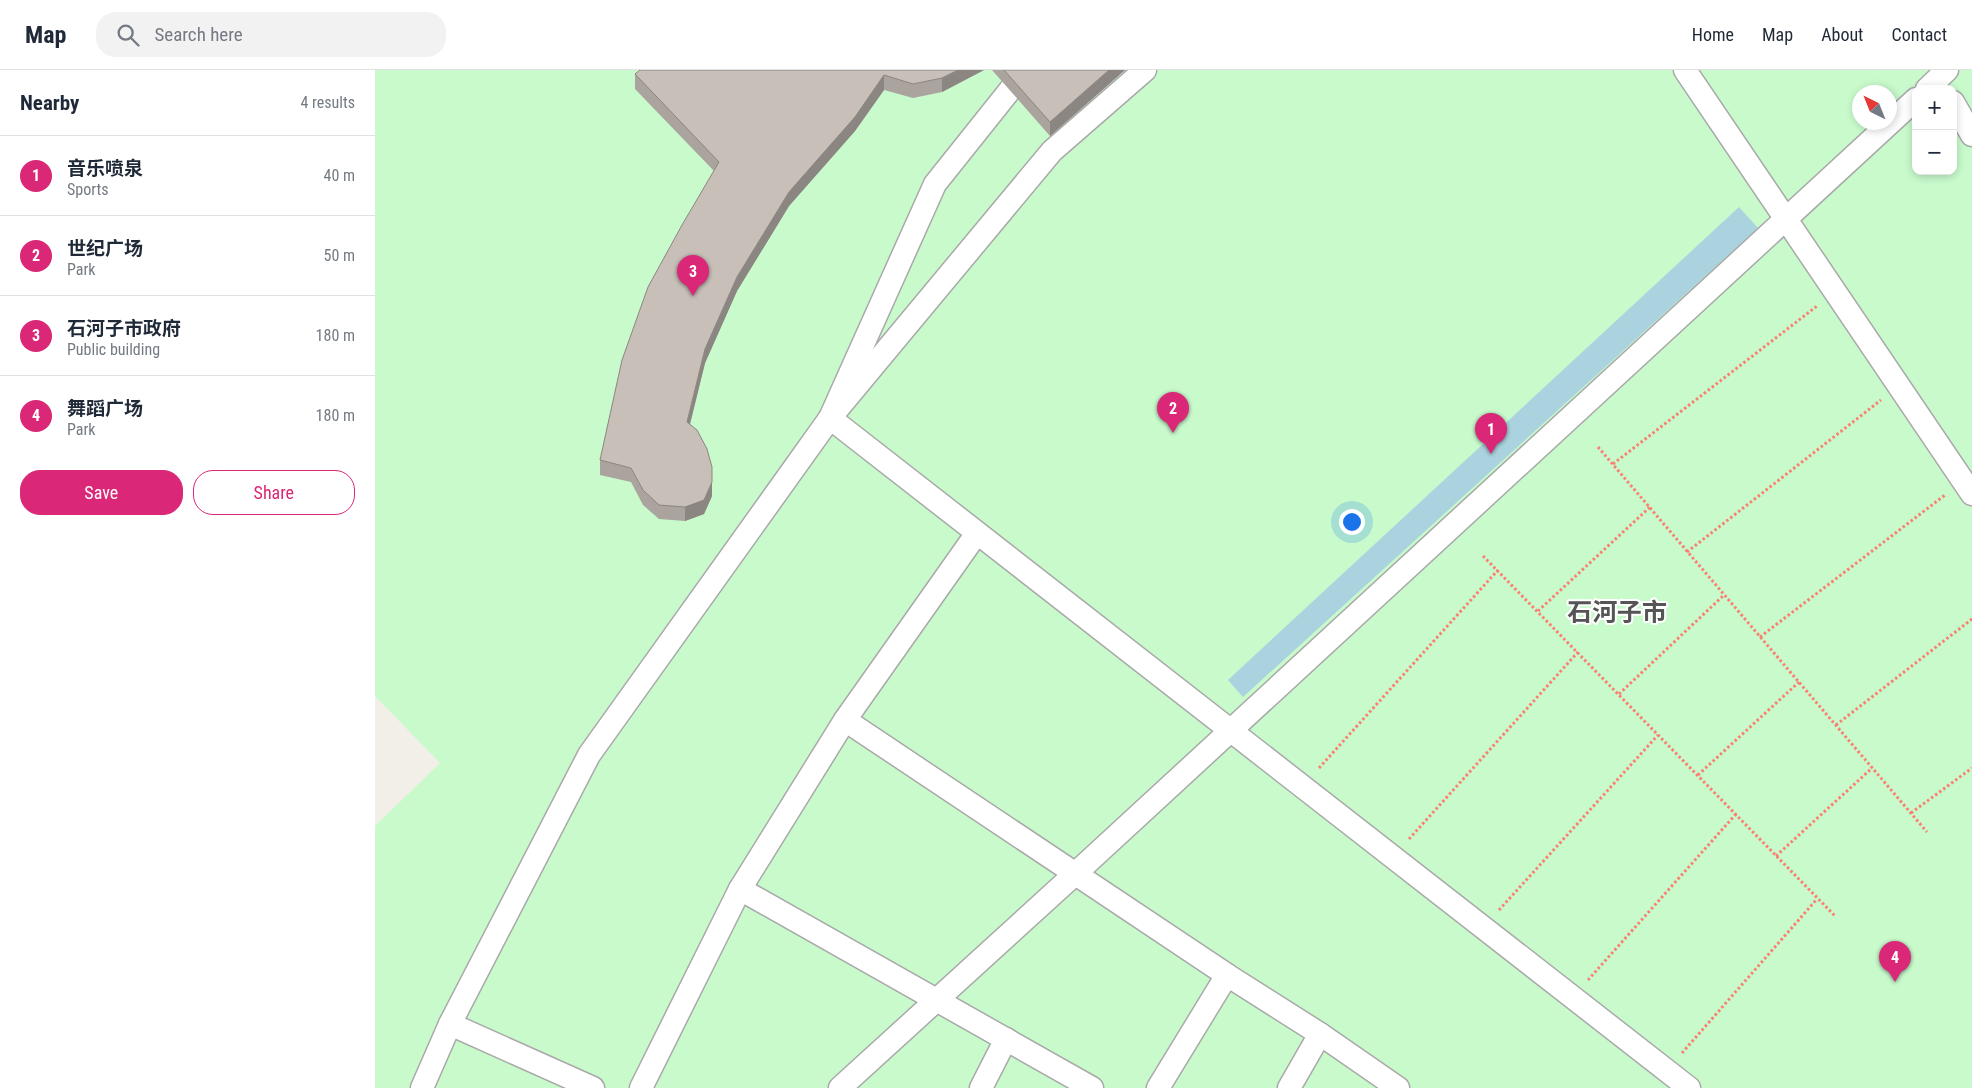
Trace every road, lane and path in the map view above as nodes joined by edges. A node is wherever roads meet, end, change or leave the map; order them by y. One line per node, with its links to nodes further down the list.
1 (1032, 70): 10 (street)
2 (1145, 70): 10 (street)
3 (1685, 70): 7 (street)
4 (1912, 103): 7 (street)
5 (1957, 109): 6 (street)
6 (1972, 135)
7 (1786, 219): 8 (street); 28 (street)
8 (1836, 292): 9 (street); 12 (path)
9 (1899, 386): 13 (street); 16 (path)
10 (830, 418): 15 (street); 47 (street)
11 (1598, 447): 12 (path)
12 (1613, 464): 14 (path)
13 (1968, 487): 22 (path)
14 (1650, 507): 16 (path); 20 (path)
15 (977, 533): 26 (street); 28 (street)
16 (1687, 552): 19 (path)
17 (1483, 556): 18 (path)
18 (1498, 570): 20 (path); 33 (path)
19 (1724, 595): 22 (path); 25 (path)
20 (1538, 612): 23 (path)
21 (1972, 619): 27 (path)
22 (1761, 637): 24 (path)
23 (1578, 652): 25 (path); 38 (path)
24 (1799, 682): 27 (path); 32 (path)
25 (1619, 694): 29 (path)
26 (845, 720): 39 (street); 40 (street)
27 (1836, 725): 30 (path)
28 (1231, 731): 33 (street); 39 (street)
29 (1658, 735): 32 (path); 43 (path)
30 (1872, 768): 34 (path); 37 (path)
31 (1972, 768): 34 (path)
32 (1698, 775): 35 (path)
33 (1302, 786): 38 (street)
34 (1911, 813): 36 (path)
35 (1736, 814): 37 (path); 45 (path)
36 (1927, 832)
37 (1776, 856): 41 (path)
38 (1392, 857): 43 (street)
39 (1076, 873): 44 (street); 46 (street)
40 (740, 889): 46 (street); 53 (street)
41 (1817, 899): 42 (path); 50 (path)
42 (1836, 917)
43 (1483, 928): 45 (street)
44 (1227, 975): 48 (street); 57 (street)
45 (1573, 998): 50 (street)
46 (937, 1000): 49 (street); 54 (street)
47 (450, 1024): 51 (street); 52 (street)
48 (1320, 1034): 58 (street); 59 (street)
49 (1006, 1040): 55 (street); 56 (street)
50 (1667, 1071): 60 (street)
51 (422, 1088)
52 (593, 1088)
53 (641, 1088)
54 (840, 1088)
55 (981, 1088)
56 (1092, 1088)
57 (1158, 1088)
58 (1289, 1088)
59 (1398, 1088)
60 (1689, 1088)

